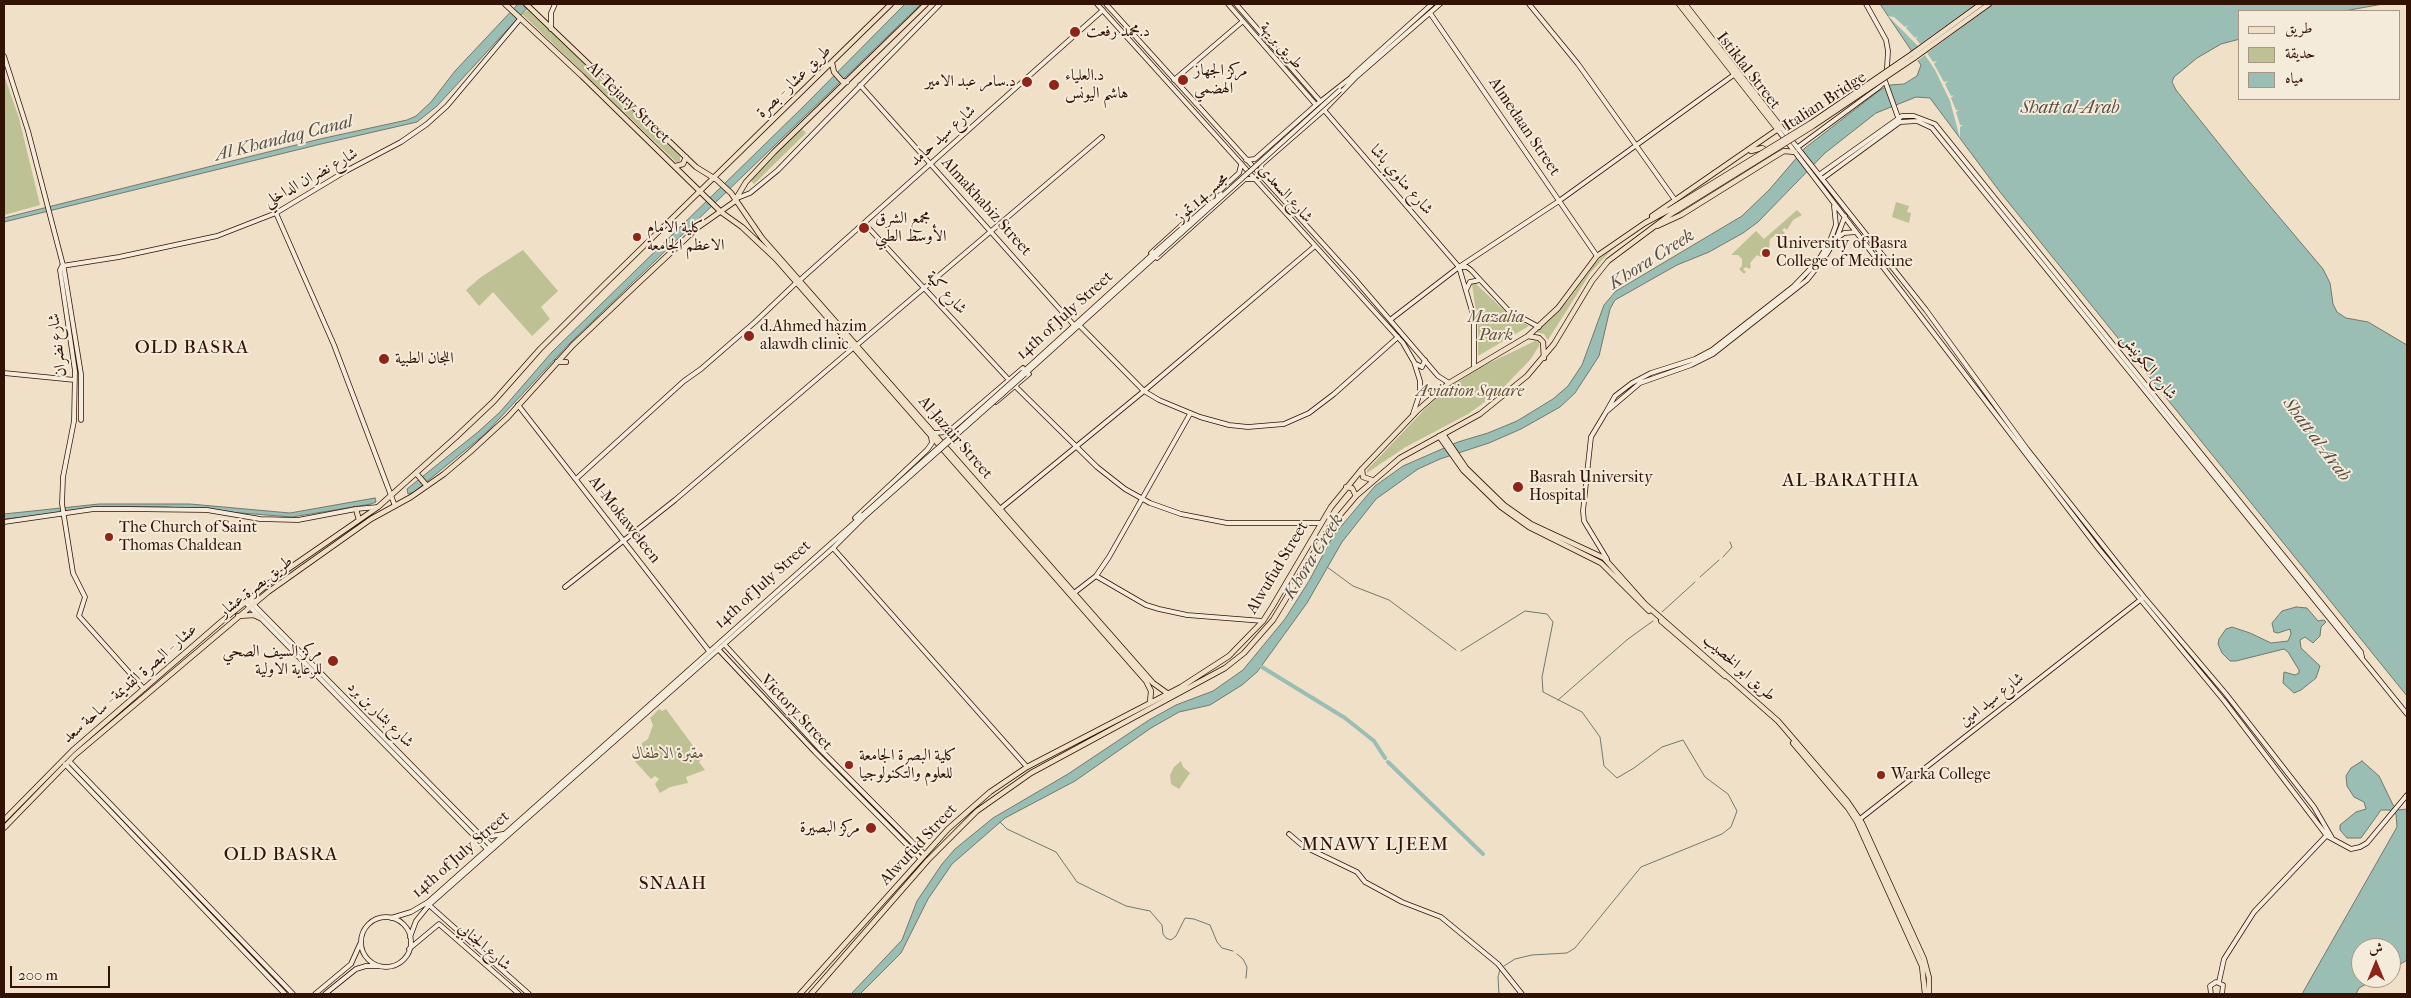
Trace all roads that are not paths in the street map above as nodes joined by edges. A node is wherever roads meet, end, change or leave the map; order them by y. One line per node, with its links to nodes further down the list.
1 (504, 4): 22 (main road, Al-Tejary Street)
2 (526, 4): 24 (main road, Al-Tejary Street)
3 (556, 4): 24 (street)
4 (891, 4): 26 (main road, طريق عشار - بصرة)
5 (926, 4): 31 (main road, طريق بصرة عشار)
6 (940, 4): 32 (street)
7 (1097, 4): 19 (street, شارع السعدي)
8 (1106, 4): 30 (street, شارع السعدي)
9 (1228, 4): 23 (street, طريق بريهة)
10 (1236, 4): 21 (street, طريق بريهة)
11 (1432, 4): 29 (street)
12 (1440, 4): 20 (street)
13 (1529, 4): 41 (street)
14 (1679, 4): 28 (main road, Istiklal Street)
15 (1685, 4): 39 (main road, Istiklal Street)
16 (1866, 4): 27 (street)
17 (1981, 4): 66 (main road, Italian Bridge, bridge)
18 (1989, 4): 66 (main road, Italian Bridge, bridge)
19 (1103, 10): 47 (street, شارع السعدي); 49 (street, شارع سيد حامد)
20 (1430, 13): 29 (street); 62 (street, Almedaan Street)
21 (1248, 18): 23 (street); 33 (street, طريق بريهة)
22 (520, 19): 51 (main road, Al-Tejary Street); 68 (street, شارع نضران الداخلي)
23 (1242, 22): 30 (street); 34 (street, طريق بريهة)
24 (551, 29): 44 (main road, Al-Tejary Street)
25 (4, 56): 80 (street, شارع نضران)
26 (832, 63): 31 (main road); 55 (main road, طريق عشار - بصرة)
27 (1887, 68)
28 (1735, 74): 39 (main road, Istiklal Street); 41 (street)
29 (1354, 76): 33 (street); 36 (street); 79 (street, مجسر 14 تموز, bridge)
30 (1174, 80): 45 (street, شارع السعدي)
31 (847, 82): 60 (main road, طريق بصرة عشار)
32 (860, 85): 49 (street, Almakhabiz Street); 60 (street)
33 (1319, 100): 34 (street)
34 (1315, 103): 46 (street)
35 (1895, 107): 37 (street); 38 (street); 42 (street)
36 (1324, 110): 50 (street); 81 (street, شارع مناوي باشا)
37 (1907, 116): 38 (street, شارع الكونيش); 167 (street, شارع الكونيش)
38 (1899, 120): 54 (street); 167 (street, شارع الكونيش)
39 (1780, 128): 42 (street, Istiklal Street); 43 (main road)
40 (1102, 137): 73 (street)
41 (1637, 146): 61 (street); 62 (street)
42 (1797, 151): 48 (main road); 54 (street); 63 (street)
43 (1746, 152): 48 (main road); 61 (main road)
44 (686, 157): 51 (main road); 55 (main road, Al-Tejary Street)
45 (1244, 158): 46 (street); 53 (street, شارع السعدي)
46 (1255, 159): 50 (street)
47 (1239, 161): 52 (street); 57 (street, شارع السعدي)
48 (1766, 162): 72 (main road)
49 (930, 164): 70 (street, شارع سيد حامد); 73 (street, Almakhabiz Street)
50 (1262, 164): 53 (street)
51 (676, 166): 59 (main road, Al-Tejary Street)
52 (1239, 173): 56 (street); 79 (street)
53 (1260, 176): 87 (street, شارع السعدي)
54 (1820, 177): 67 (street)
55 (715, 179): 58 (main road, Al-Tejary Street); 59 (main road, طريق عشار - بصرة)
56 (1245, 179): 57 (street); 79 (street)
57 (1256, 180): 76 (street, شارع السعدي)
58 (731, 192): 60 (main road, Al-Jazair Street)
59 (702, 194): 64 (main road, Al-Tejary Street); 127 (main road, طريق عشار - بصرة)
60 (736, 199): 65 (main road, طريق بصرة عشار); 84 (main road, Al-Jazair Street)
61 (1675, 200): 71 (main road)
62 (1559, 201): 77 (street, Almedaan Street); 78 (street)
63 (1833, 201): 69 (street); 114 (street)
64 (717, 208): 65 (main road, Al-Jazair Street)
65 (721, 212): 84 (main road, Al-Jazair Street); 101 (main road, طريق بصرة عشار)
66 (1670, 212): 71 (main road, Alwufud Street); 72 (main road, Alwufud Street)
67 (1849, 212): 69 (street); 91 (street)
68 (276, 213): 80 (street, شارع نضران الداخلي); 132 (street)
69 (1844, 216): 74 (street); 75 (street)
70 (864, 222): 84 (street, شارع سيد حامد); 85 (street, شارع كية)
71 (1644, 223): 77 (main road, Alwufud Street)
72 (1649, 230): 98 (main road, Alwufud Street)
73 (991, 232): 85 (street); 88 (street, Almakhabiz Street)
74 (1856, 232): 75 (street); 92 (street)
75 (1836, 239): 114 (street)
76 (1315, 246): 94 (street, شارع السعدي); 112 (street)
77 (1597, 256): 90 (main road, Alwufud Street)
78 (1467, 262): 81 (street); 82 (street)
79 (1146, 263): 88 (street, 14th of July Street); 89 (street, 14th of July Street)
80 (62, 266): 95 (street, شارع نضران); 96 (street, شارع نضران)
81 (1459, 267): 82 (street); 86 (street, شارع مناوي باشا); 87 (street)
82 (1467, 267): 83 (street)
83 (1480, 280): 86 (street); 90 (street)
84 (798, 281): 97 (main road, Al-Jazair Street); 128 (street, شارع سيد حامد)
85 (924, 288): 97 (street); 109 (street, شارع كية)
86 (1466, 290): 105 (street, شارع مناوي باشا)
87 (1390, 320): 99 (street, شارع السعدي)
88 (1073, 324): 100 (street, 14th of July Street)
89 (1080, 326): 104 (street, 14th of July Street); 112 (street)
90 (1540, 326): 93 (main road, Alwufud Street)
91 (1940, 331): 92 (street); 148 (street)
92 (1935, 335): 150 (street)
93 (1528, 336): 98 (main road); 105 (main road, Alwufud Street)
94 (1398, 337): 103 (street, شارع السعدي); 115 (street)
95 (78, 342): 96 (street); 117 (street, شارع نضران)
96 (72, 344): 108 (street, شارع نضران)
97 (855, 347): 119 (main road, Al-Jazair Street); 147 (street)
98 (1544, 359): 120 (main road, Alwufud Street)
99 (1425, 360): 103 (street); 110 (street, شارع السعدي)
100 (1033, 361): 107 (street, 14th of July Street); 109 (street)
101 (557, 362): 102 (main road); 113 (main road, طريق بصرة عشار)
102 (566, 362)
103 (1414, 362): 116 (street, شارع السعدي)
104 (1036, 366): 107 (street, 14th of July Street); 111 (street)
105 (1474, 366): 110 (main road, Alwufud Street)
106 (4, 373): 108 (street)
107 (1024, 373): 140 (street, 14th of July Street, bridge)
108 (75, 380): 139 (street, شارع نضران)
109 (1009, 380): 118 (street)
110 (1449, 383): 116 (main road, Alwufud Street)
111 (1015, 386): 121 (street); 122 (street)
112 (1144, 391): 115 (street); 122 (street)
113 (518, 405): 128 (street, Al-Mokaweleen); 130 (main road, طريق بصرة عشار)
114 (1606, 412): 151 (street)
115 (1190, 414): 134 (street)
116 (1413, 415): 126 (main road, Alwufud Street)
117 (81, 420)
118 (948, 432): 119 (street); 121 (street)
119 (932, 435): 123 (street); 124 (main road, Al-Jazair Street)
120 (1441, 435): 129 (main road, Alwufud Street); 146 (main road, طريق ابو الخصيب)
121 (954, 439): 124 (street)
122 (1075, 447): 134 (street); 138 (street)
123 (927, 450): 125 (street); 144 (street)
124 (948, 452): 125 (street); 138 (main road, Al-Jazair Street); 161 (main road, Al-Jazair Street)
125 (934, 456): 145 (street)
126 (1362, 469): 129 (main road); 131 (main road, Alwufud Street)
127 (417, 474): 130 (main road); 132 (main road, عشار - البصرة القديمة - ساحة سعد)
128 (576, 479): 147 (street, Al-Mokaweleen)
129 (1373, 480): 133 (main road, Alwufud Street)
130 (426, 485): 135 (main road, طريق بصرة عشار)
131 (1346, 487): 133 (main road); 143 (main road, Alwufud Street)
132 (391, 495): 135 (street); 136 (main road, عشار - البصرة القديمة - ساحة سعد)
133 (1356, 496): 211 (main road, Alwufud Street)
134 (1141, 498): 143 (street); 152 (street)
135 (395, 506): 158 (main road, طريق بصرة عشار)
136 (378, 507): 137 (street); 141 (main road, عشار - البصرة القديمة - ساحة سعد)
137 (356, 508): 139 (street); 141 (main road)
138 (1000, 509): 154 (main road, Al-Jazair Street)
139 (64, 514): 142 (street); 172 (street, شارع نضران)
140 (863, 516): 144 (street, 14th of July Street); 145 (street, 14th of July Street)
141 (359, 520): 156 (main road, عشار - البصرة القديمة - ساحة سعد)
142 (4, 522)
143 (1320, 523): 162 (main road, Alwufud Street)
144 (847, 527): 166 (street, 14th of July Street)
145 (852, 530): 149 (street, 14th of July Street)
146 (1541, 531): 151 (main road, طريق ابو الخصيب); 176 (main road, طريق ابو الخصيب)
147 (624, 541): 153 (street); 166 (street, Al-Mokaweleen)
148 (2103, 544): 150 (street); 155 (street)
149 (833, 548): 164 (street, 14th of July Street); 178 (street)
150 (2098, 548): 157 (street)
151 (1608, 561): 176 (main road, طريق ابو الخصيب)
152 (1096, 576): 154 (street); 162 (street)
153 (565, 587)
154 (1074, 593): 161 (main road, Al-Jazair Street)
155 (2144, 597): 157 (street, شارع سيد امين); 170 (street)
156 (247, 600): 158 (street, شارع بشار بن برد); 172 (main road, عشار - البصرة القديمة - ساحة سعد)
157 (2140, 601): 171 (street); 180 (street, شارع سيد امين)
158 (251, 605): 159 (main road, طريق بصرة عشار); 160 (street, شارع بشار بن برد); 185 (street, شارع بشار بن برد)
159 (237, 617): 160 (main road); 177 (main road, طريق بصرة عشار)
160 (260, 618): 188 (street, شارع بشار بن برد)
161 (1095, 619): 163 (main road, Al-Jazair Street)
162 (1263, 621): 173 (main road, Alwufud Street)
163 (1100, 626): 173 (main road, Al-Jazair Street); 174 (main road, Al-Jazair Street)
164 (724, 644): 165 (street, 14th of July Street); 168 (street, Victory Street)
165 (718, 649): 169 (street, Victory Street); 192 (street, 14th of July Street)
166 (709, 651): 183 (street, 14th of July Street)
167 (2362, 657): 175 (street, شارع الكونيش)
168 (736, 658): 169 (street); 189 (street, Victory Street)
169 (732, 662): 191 (street, Victory Street)
170 (2209, 674): 171 (street); 184 (street)
171 (2204, 679): 187 (street)
172 (144, 689): 181 (main road, عشار - البصرة القديمة - ساحة سعد)
173 (1167, 693): 174 (main road, Alwufud Street)
174 (1150, 702): 178 (main road, Alwufud Street)
175 (2407, 714)
176 (1810, 760): 180 (main road, طريق ابو الخصيب); 196 (main road, طريق ابو الخصيب)
177 (67, 763): 182 (main road, طريق بصرة عشار); 204 (street); 205 (street)
178 (1027, 767): 195 (main road, Alwufud Street)
179 (2407, 795): 190 (street)
180 (1860, 819): 196 (main road, طريق ابو الخصيب)
181 (4, 820)
182 (4, 828)
183 (507, 832): 185 (street); 192 (street, 14th of July Street)
184 (2330, 832): 187 (street); 190 (street)
185 (479, 833): 192 (street, شارع بشار بن برد)
186 (1289, 834): 212 (street)
187 (2327, 836): 190 (street); 203 (street)
188 (476, 838): 193 (street, شارع بشار بن برد); 194 (street)
189 (910, 838): 191 (street); 195 (street, Victory Street)
190 (2332, 838)
191 (906, 842): 195 (street, Victory Street)
192 (492, 847): 193 (street, 14th of July Street)
193 (488, 850): 194 (street, 14th of July Street); 197 (street, 14th of July Street)
194 (478, 856): 198 (street, 14th of July Street)
195 (922, 856): 210 (main road, Alwufud Street)
196 (1892, 894): 213 (main road, طريق ابو الخصيب); 214 (main road, طريق ابو الخصيب)
197 (429, 906): 199 (street, 14th of July Street); 209 (street, شارع الجنابي)
198 (391, 918): 199 (street); 200 (street)
199 (410, 937): 201 (street)
200 (361, 942): 202 (street); 206 (street)
201 (409, 950): 202 (street); 208 (street, شارع الجنابي)
202 (381, 966): 207 (street)
203 (2219, 982): 215 (street); 216 (street)
204 (285, 994)
205 (293, 994)
206 (315, 994)
207 (324, 994)
208 (519, 994)
209 (529, 994)
210 (800, 994)
211 (810, 994)
212 (1522, 994)
213 (1925, 994)
214 (1929, 994)
215 (2211, 994)
216 (2222, 994)

